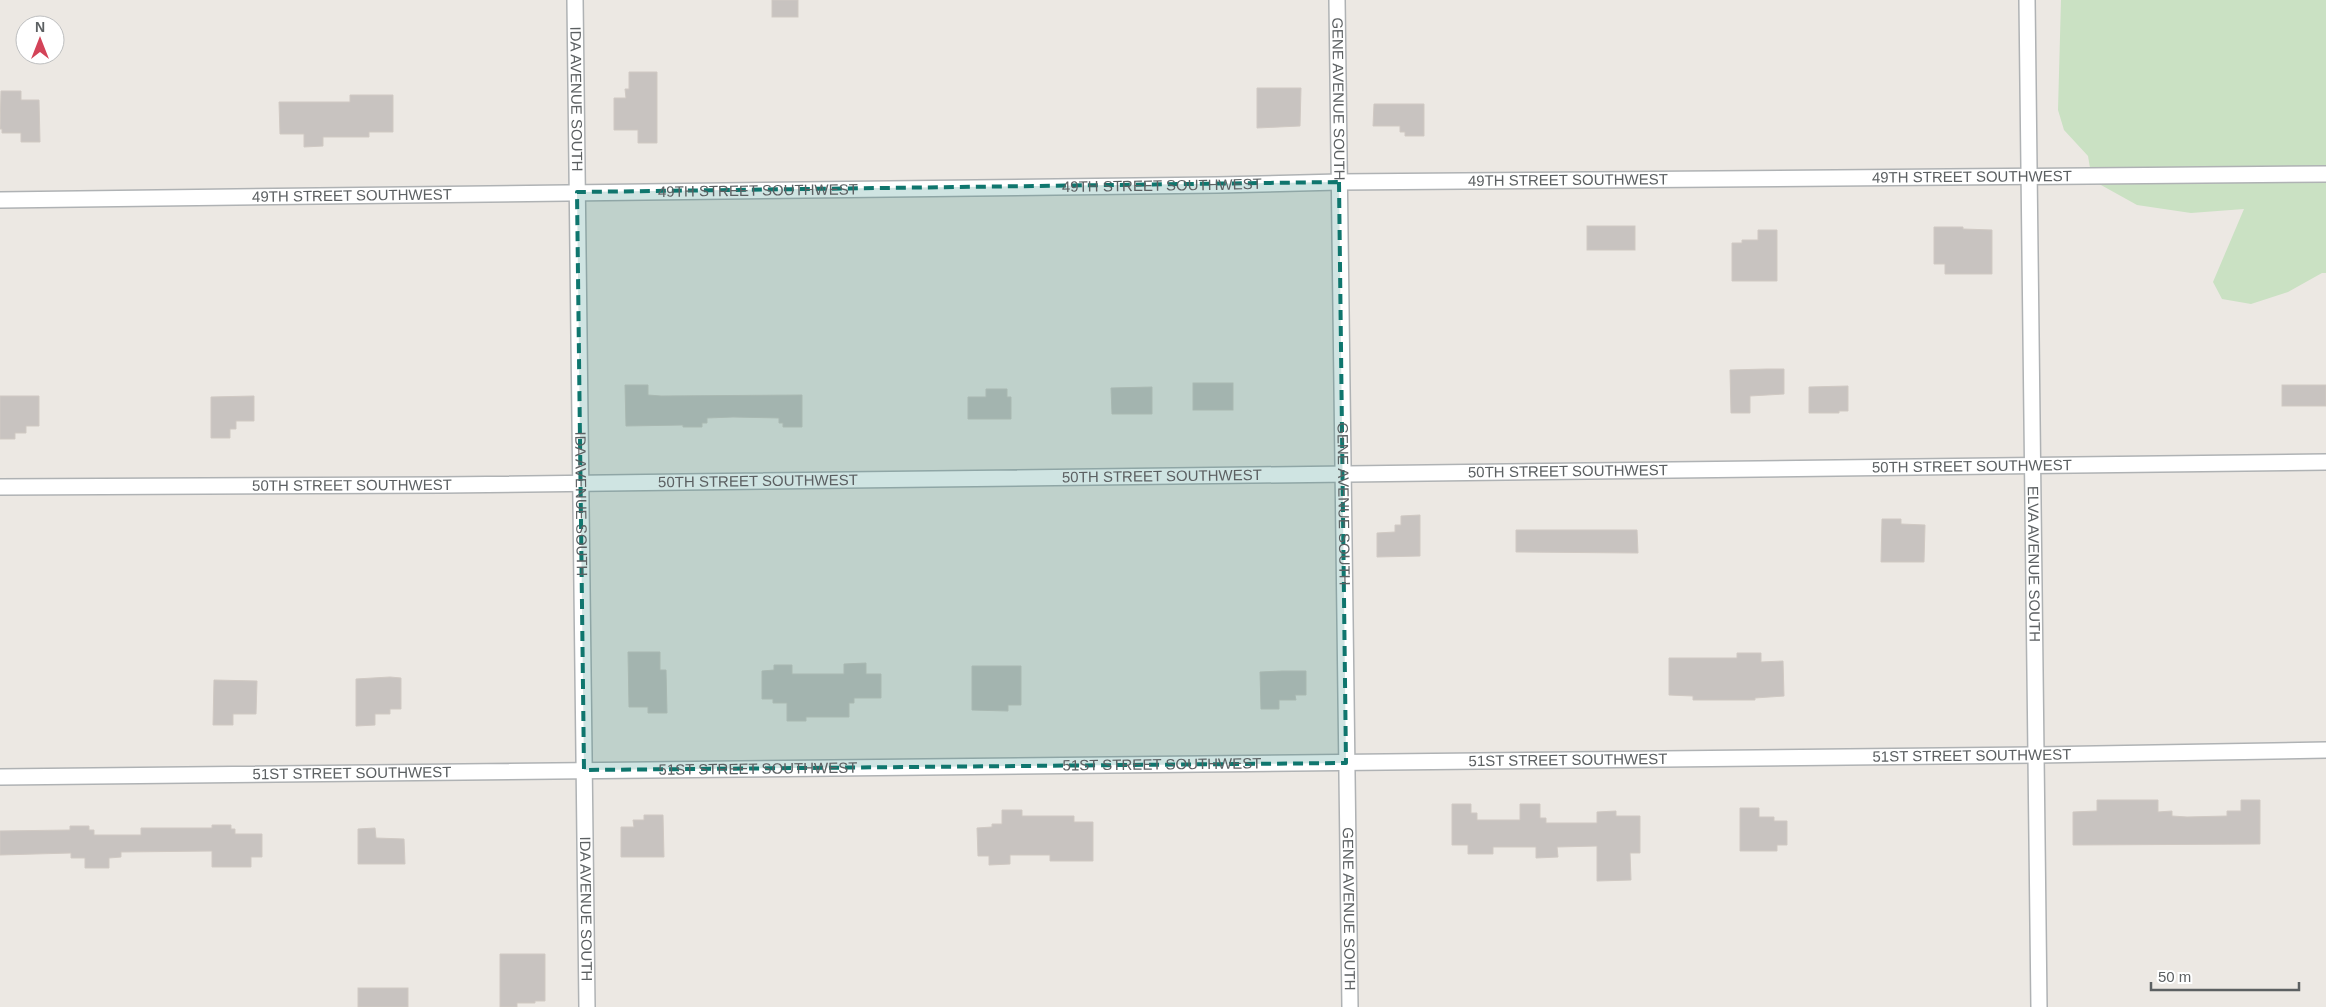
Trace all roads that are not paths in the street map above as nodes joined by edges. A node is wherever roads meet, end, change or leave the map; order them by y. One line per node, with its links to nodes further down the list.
1 (575, 0): 7 (street, IDA AVENUE SOUTH)
2 (1337, 0): 6 (street, GENE AVENUE SOUTH)
3 (2028, 0): 5 (street, ELVA AVENUE SOUTH)
4 (2326, 174): 5 (street, 49TH STREET SOUTHWEST)
5 (2031, 177): 6 (street, 49TH STREET SOUTHWEST); 10 (street, ELVA AVENUE SOUTH)
6 (1339, 182): 7 (street, 49TH STREET SOUTHWEST); 11 (street, GENE AVENUE SOUTH)
7 (577, 192): 8 (street, 49TH STREET SOUTHWEST); 12 (street, IDA AVENUE SOUTH)
8 (0, 200)
9 (2326, 462): 10 (street, 50TH STREET SOUTHWEST)
10 (2033, 465): 11 (street, 50TH STREET SOUTHWEST); 15 (street, ELVA AVENUE SOUTH)
11 (1343, 473): 12 (street, 50TH STREET SOUTHWEST); 16 (street, GENE AVENUE SOUTH)
12 (581, 482): 13 (street, 50TH STREET SOUTHWEST); 17 (street, IDA AVENUE SOUTH)
13 (0, 488)
14 (2326, 750): 15 (street, 51ST STREET SOUTHWEST)
15 (2037, 755): 16 (street, 51ST STREET SOUTHWEST); 21 (street, ELVA AVENUE SOUTH)
16 (1346, 763): 17 (street, 51ST STREET SOUTHWEST); 20 (street, GENE AVENUE SOUTH)
17 (584, 770): 18 (street, 51ST STREET SOUTHWEST); 19 (street, IDA AVENUE SOUTH)
18 (0, 777)
19 (587, 1007)
20 (1350, 1007)
21 (2039, 1007)

